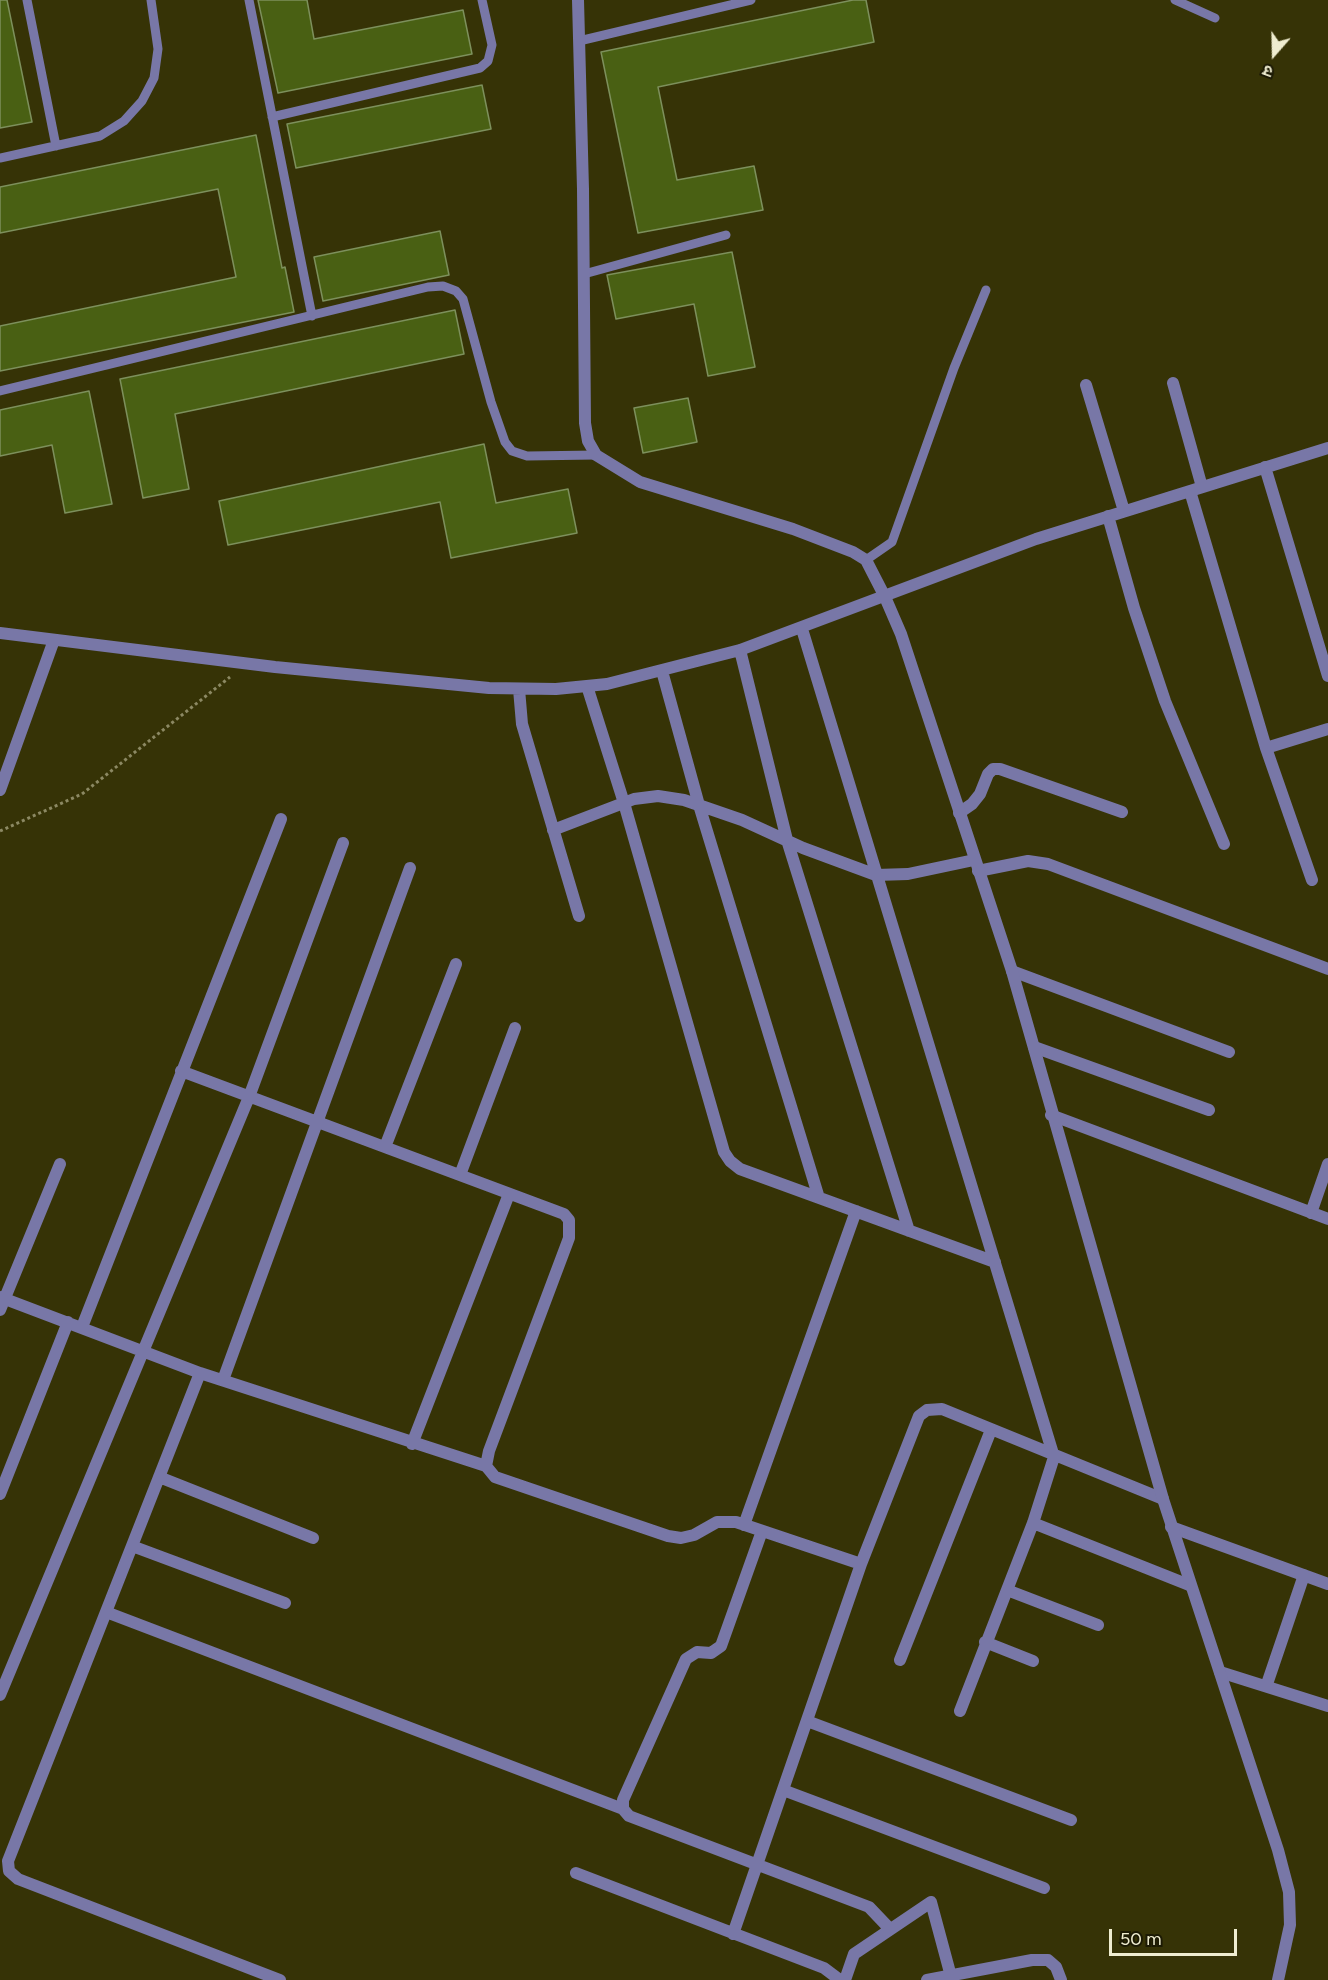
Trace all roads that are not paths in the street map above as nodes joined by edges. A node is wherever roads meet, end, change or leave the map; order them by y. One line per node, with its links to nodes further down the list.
1 (27, 0): 11 (lane)
2 (151, 0): 11 (lane)
3 (249, 0): 10 (lane)
4 (482, 0): 10 (lane)
5 (578, 0): 9 (street)
6 (751, 0): 9 (lane)
7 (1175, 0): 8 (lane)
8 (1215, 18)
9 (579, 41): 14 (street)
10 (272, 117): 16 (lane)
11 (56, 146): 12 (lane)
12 (0, 158)
13 (726, 235): 14 (lane)
14 (584, 274): 21 (street)
15 (986, 290): 26 (lane)
16 (312, 316): 19 (lane); 21 (lane)
17 (1173, 383): 23 (street)
18 (1086, 385): 24 (street)
19 (0, 391)
20 (1328, 448): 22 (street)
21 (596, 455): 26 (street)
22 (1265, 467): 23 (street); 33 (street)
23 (1196, 489): 24 (street); 37 (street)
24 (1124, 511): 25 (street)
25 (1108, 516): 27 (street); 47 (street)
26 (866, 560): 27 (street)
27 (885, 597): 28 (street); 42 (street)
28 (802, 629): 31 (street); 50 (street)
29 (0, 633): 30 (street)
30 (54, 640): 35 (street); 38 (street)
31 (740, 650): 32 (street); 45 (street)
32 (662, 671): 34 (street); 40 (street)
33 (1328, 676)
34 (587, 686): 35 (street); 39 (street)
35 (519, 688): 44 (street)
36 (1328, 729): 37 (street)
37 (1266, 748): 51 (street)
38 (0, 790)
39 (624, 803): 40 (street); 44 (street); 69 (street)
40 (699, 805): 45 (street); 69 (street)
41 (1122, 812): 42 (street)
42 (959, 813): 48 (street)
43 (281, 819): 59 (street)
44 (553, 830): 52 (street)
45 (787, 840): 50 (street); 73 (street)
46 (343, 843): 60 (street)
47 (1224, 844)
48 (976, 866): 50 (street); 54 (street); 55 (street)
49 (410, 868): 63 (street)
50 (876, 875): 74 (street)
51 (1312, 880)
52 (579, 916)
53 (456, 964): 64 (street)
54 (1328, 969)
55 (1012, 971): 57 (street); 58 (street)
56 (515, 1028): 67 (street)
57 (1034, 1047): 61 (street); 62 (street)
58 (1229, 1052)
59 (181, 1071): 60 (street); 77 (street)
60 (249, 1096): 63 (street); 78 (street)
61 (1209, 1110)
62 (1052, 1115): 71 (street); 87 (street)
63 (316, 1121): 64 (street); 80 (street)
64 (385, 1147): 67 (street)
65 (60, 1164): 75 (street)
66 (1328, 1164): 71 (street)
67 (460, 1175): 68 (street)
68 (509, 1194): 82 (street); 84 (street)
69 (819, 1198): 70 (street)
70 (856, 1211): 73 (street); 89 (street)
71 (1311, 1213): 72 (street)
72 (1328, 1219)
73 (909, 1231): 74 (street)
74 (994, 1262): 83 (street)
75 (1, 1302): 76 (street)
76 (68, 1322): 77 (street); 86 (street)
77 (82, 1327): 78 (street)
78 (144, 1351): 79 (street); 107 (street)
79 (200, 1373): 80 (street); 85 (street)
80 (223, 1380): 82 (street)
81 (991, 1430): 83 (street); 94 (street); 103 (street)
82 (412, 1444): 84 (street)
83 (1054, 1457): 87 (street); 88 (street)
84 (486, 1466): 89 (street)
85 (159, 1476): 92 (street); 93 (street)
86 (0, 1494)
87 (1162, 1499): 90 (street)
88 (1033, 1523): 97 (street); 98 (street)
89 (744, 1525): 91 (street)
90 (1171, 1527): 95 (street); 97 (street)
91 (762, 1531): 94 (street); 112 (street)
92 (314, 1538)
93 (132, 1546): 99 (street); 100 (street)
94 (861, 1564): 110 (street)
95 (1305, 1575): 96 (street); 106 (street)
96 (1328, 1584)
97 (1189, 1585): 105 (street)
98 (1007, 1590): 101 (street); 102 (street)
99 (285, 1603)
100 (106, 1612): 112 (street); 120 (street)
101 (1098, 1625)
102 (986, 1642): 104 (street); 109 (street)
103 (900, 1660)
104 (1033, 1661)
105 (1220, 1672): 106 (street); 125 (street)
106 (1267, 1684): 108 (street)
107 (0, 1695)
108 (1328, 1706)
109 (960, 1711)
110 (807, 1720): 111 (street); 113 (street)
111 (783, 1790): 114 (street); 116 (street)
112 (623, 1809): 114 (street)
113 (1071, 1820)
114 (758, 1863): 117 (street); 118 (street)
115 (576, 1873): 118 (street)
116 (1044, 1888)
117 (889, 1928): 119 (street); 122 (street)
118 (733, 1934): 121 (street)
119 (952, 1977): 123 (street); 124 (street)
120 (280, 1980)
121 (840, 1980)
122 (845, 1980)
123 (927, 1980)
124 (1061, 1980)
125 (1278, 1980)

